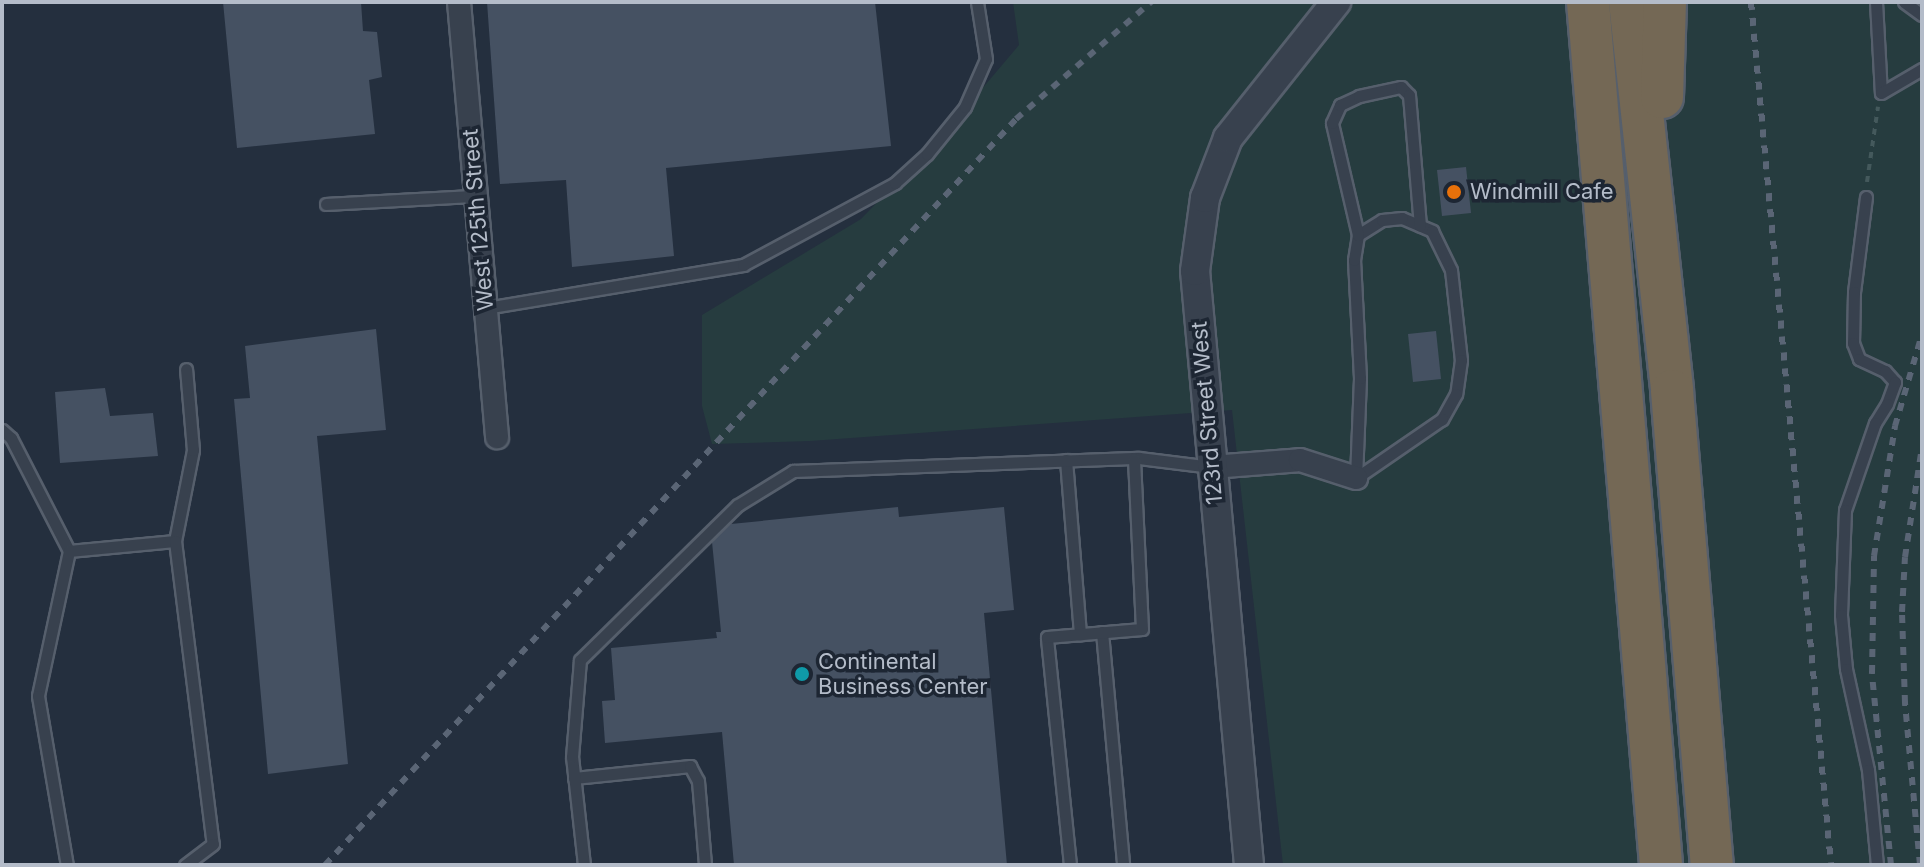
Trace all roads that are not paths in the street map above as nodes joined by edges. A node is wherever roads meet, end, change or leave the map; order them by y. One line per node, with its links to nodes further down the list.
1 (459, 2): 11 (street, West 125th Street)
2 (977, 2): 17 (lane)
3 (1336, 2): 23 (street, 123rd Street West)
4 (1588, 2): 37 (highway)
5 (1630, 2): 15 (highway)
6 (1665, 2): 15 (highway)
7 (1876, 2): 10 (lane)
8 (1904, 2): 9 (lane)
9 (1922, 15)
10 (1922, 69)
11 (476, 196): 13 (lane); 17 (street, West 125th Street)
12 (1866, 197): 39 (lane)
13 (326, 204)
14 (1420, 226): 16 (lane); 16 (lane); 24 (lane)
15 (1655, 234): 38 (highway)
16 (1358, 235): 24 (lane)
17 (486, 308): 20 (street, West 125th Street)
18 (186, 369): 25 (lane)
19 (2, 430): 26 (lane)
20 (497, 437)
21 (1134, 459): 22 (lane); 23 (lane); 27 (lane)
22 (1066, 460): 28 (lane); 29 (lane)
23 (1212, 467): 24 (street); 36 (street, 123rd Street West)
24 (1356, 478)
25 (175, 541): 26 (lane); 31 (lane)
26 (69, 551): 30 (lane)
27 (1102, 632): 28 (lane); 35 (lane)
28 (1080, 634): 34 (lane)
29 (574, 778): 32 (lane); 33 (lane)
30 (67, 865)
31 (185, 865)
32 (584, 865)
33 (705, 865)
34 (1070, 865)
35 (1123, 865)
36 (1249, 865)
37 (1661, 865)
38 (1712, 865)
39 (1877, 865)

